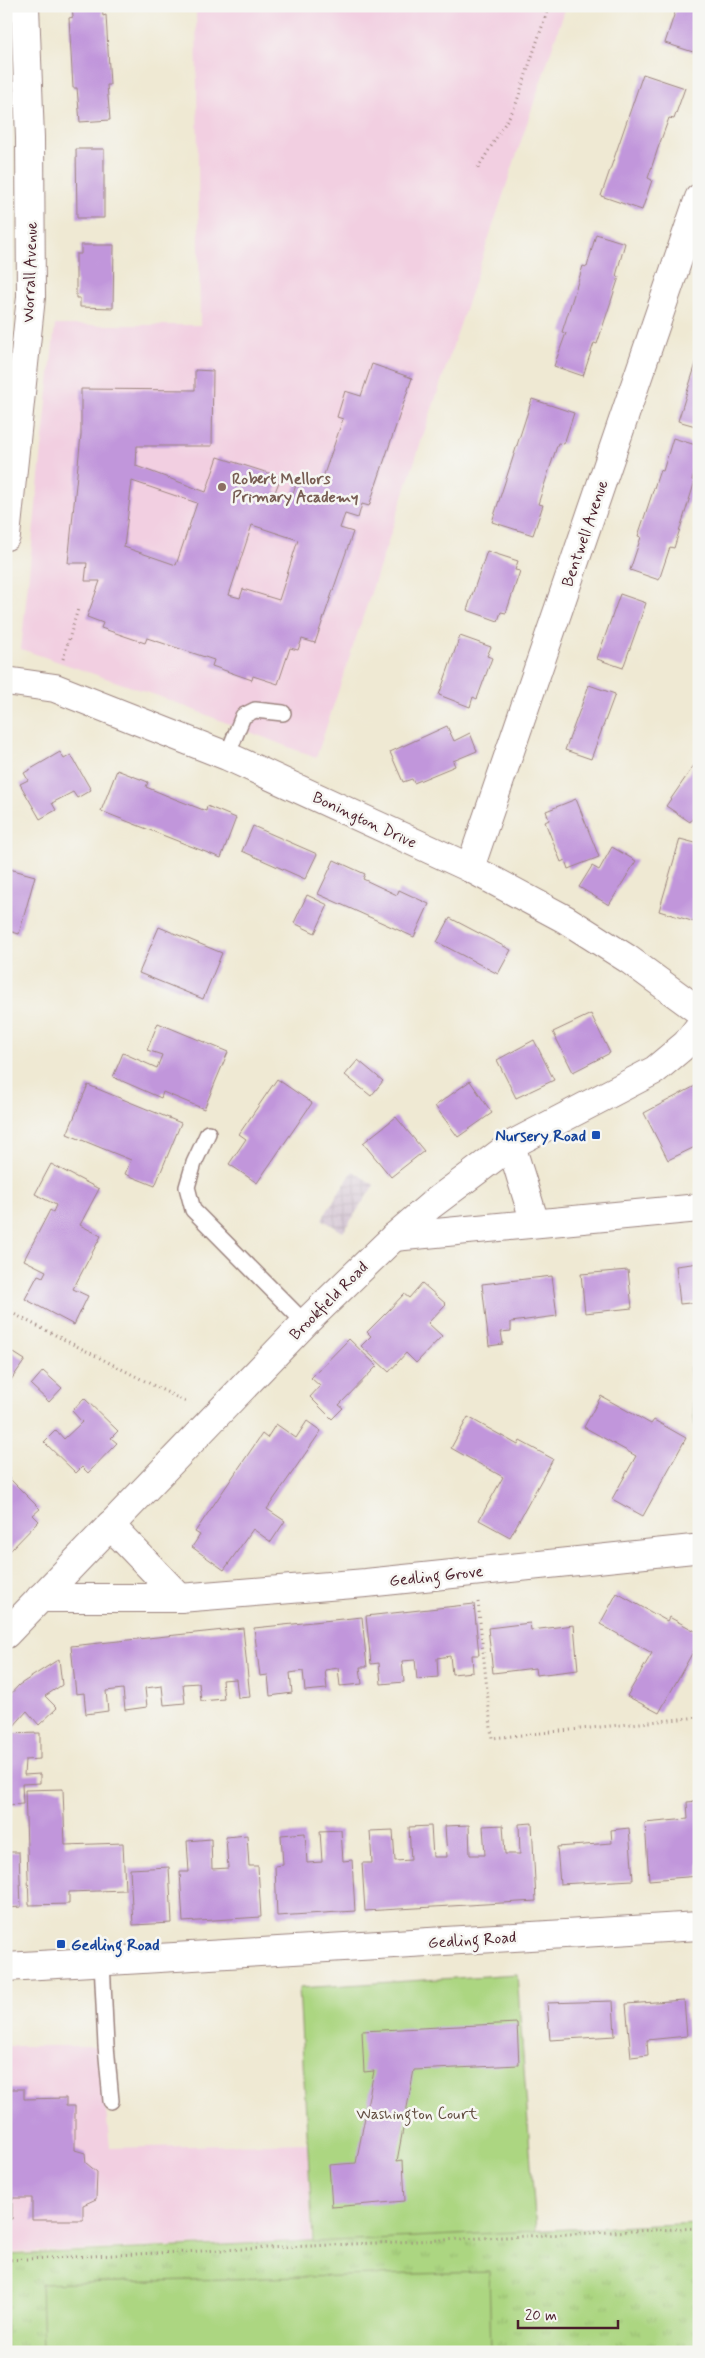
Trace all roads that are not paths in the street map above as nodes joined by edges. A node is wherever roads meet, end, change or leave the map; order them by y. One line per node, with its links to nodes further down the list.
1 (25, 6): 3 (street, Worrall Avenue)
2 (699, 198): 7 (street, Bentwell Avenue)
3 (6, 536)
4 (6, 681): 6 (street, Bonington Drive)
5 (283, 713): 6 (lane)
6 (227, 756): 7 (street, Bonington Drive)
7 (470, 868): 8 (street, Bonington Drive)
8 (699, 1011)
9 (699, 1027): 11 (street, Brookfield Road)
10 (208, 1133): 15 (lane)
11 (511, 1145): 13 (street); 14 (street, Brookfield Road)
12 (699, 1208): 13 (street)
13 (534, 1223): 14 (street)
14 (394, 1237): 15 (street, Brookfield Road)
15 (305, 1323): 16 (street, Brookfield Road)
16 (110, 1525): 18 (street, Brookfield Road); 19 (street)
17 (696, 1548): 19 (street, Gedling Grove)
18 (40, 1598): 19 (street, Gedling Grove); 20 (street, Brookfield Road)
19 (180, 1598)
20 (6, 1634)
21 (699, 1926): 22 (street, Gedling Road)
22 (102, 1961): 23 (street, Gedling Road); 24 (lane)
23 (6, 1966)
24 (111, 2101)

